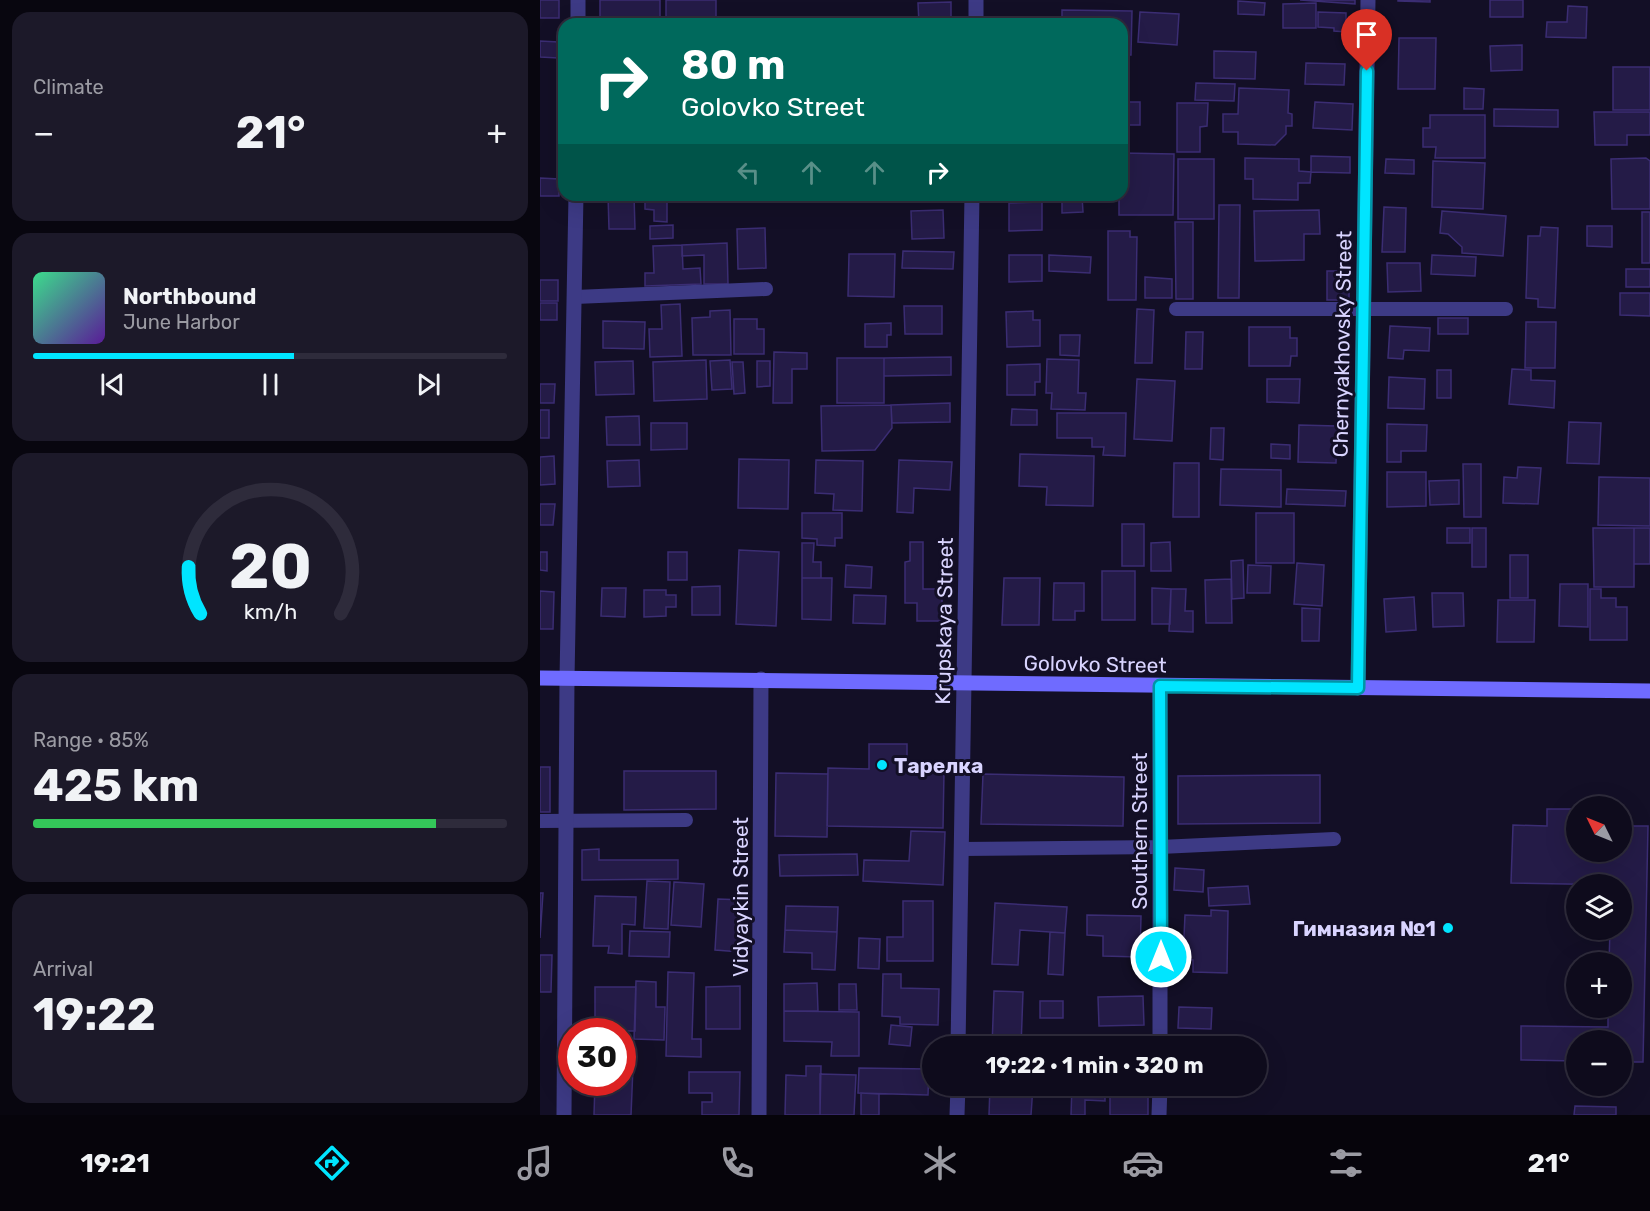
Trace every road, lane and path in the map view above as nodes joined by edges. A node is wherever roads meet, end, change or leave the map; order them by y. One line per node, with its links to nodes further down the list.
1 (578, 0): 4 (street)
2 (976, 0): 5 (street)
3 (1368, 0): 10 (street, Chernyakhovsky Street)
4 (578, 18)
5 (975, 18)
6 (576, 201): 9 (street)
7 (972, 201): 16 (street, Krupskaya Street)
8 (766, 289): 9 (lane)
9 (575, 297): 14 (street)
10 (1363, 308): 11 (lane); 12 (lane); 18 (street, Chernyakhovsky Street)
11 (1176, 309)
12 (1506, 309)
13 (540, 678): 14 (street, Golovko Street)
14 (567, 679): 15 (street, Golovko Street); 22 (street)
15 (761, 680): 16 (street, Golovko Street); 31 (street, Vidyaykin Street)
16 (964, 684): 17 (street, Golovko Street); 25 (street, Krupskaya Street)
17 (1160, 686): 18 (street, Golovko Street); 24 (street, Southern Street)
18 (1358, 688): 19 (street, Golovko Street)
19 (1650, 691)
20 (686, 820): 22 (lane)
21 (540, 821): 22 (lane)
22 (566, 821): 30 (street)
23 (1334, 839): 24 (lane)
24 (1160, 847): 25 (lane); 27 (street, Southern Street)
25 (961, 849): 26 (street, Krupskaya Street)
26 (958, 1036)
27 (1160, 1036)
28 (958, 1096): 32 (street)
29 (1160, 1096): 33 (street)
30 (564, 1115)
31 (759, 1115)
32 (957, 1115)
33 (1159, 1115)

